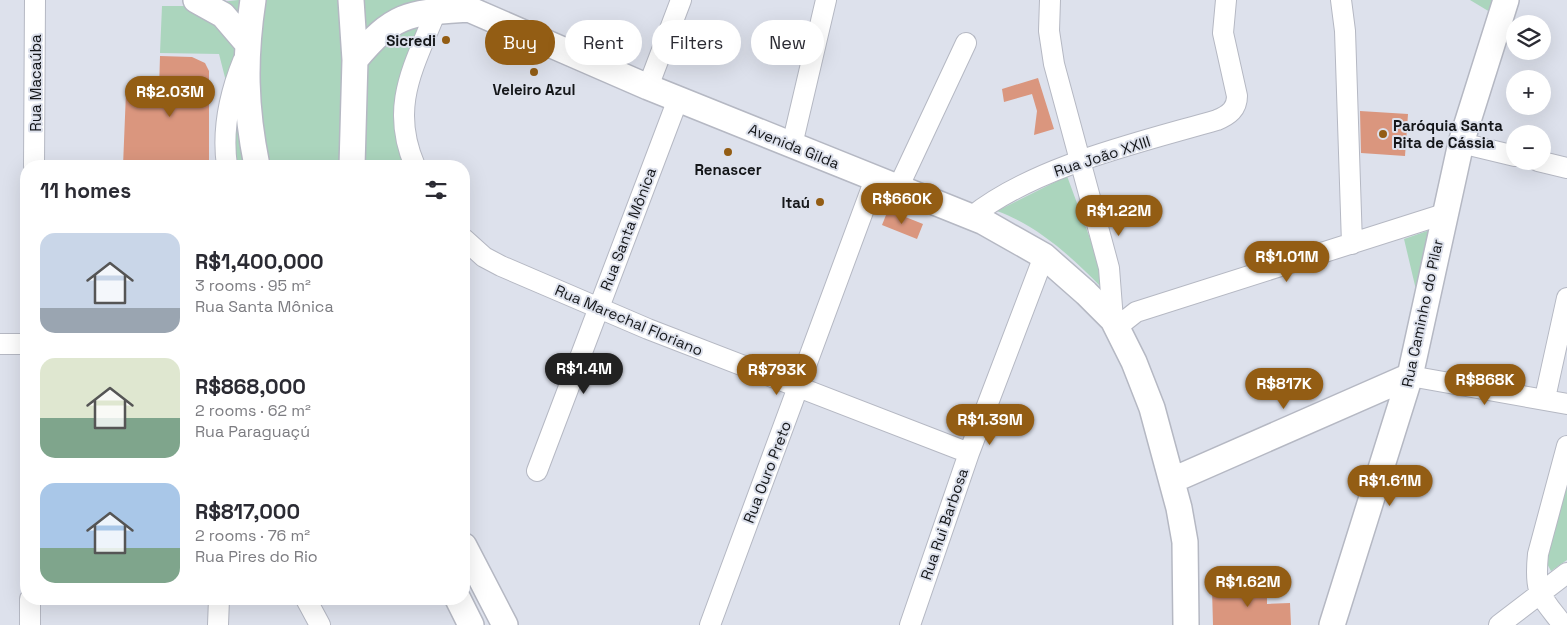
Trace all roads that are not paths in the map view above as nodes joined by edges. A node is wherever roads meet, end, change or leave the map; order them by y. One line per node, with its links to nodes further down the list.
1 (36, 0): 20 (street, Rua Macaúba)
2 (196, 0): 13 (main road)
3 (253, 0): 13 (main road)
4 (352, 0): 14 (main road)
5 (681, 0): 15 (street)
6 (826, 0): 18 (street)
7 (1050, 0): 25 (street)
8 (1226, 0): 25 (street, Rua João XXIII)
9 (1341, 0): 33 (street)
10 (1506, 0): 17 (main road, Rua Caminho do Pilar)
11 (451, 7): 14 (main road); 15 (main road, Avenida Gilda); 24 (street)
12 (966, 43): 29 (street)
13 (246, 49): 21 (street); 22 (main road)
14 (355, 60): 23 (main road)
15 (648, 87): 16 (main road, Avenida Gilda)
16 (678, 99): 18 (main road, Avenida Gilda); 36 (street, Rua Santa Mônica)
17 (1461, 143): 19 (street); 30 (main road, Rua Caminho do Pilar)
18 (792, 145): 28 (main road, Avenida Gilda)
19 (1506, 154)
20 (34, 160)
21 (226, 160)
22 (255, 160)
23 (352, 160)
24 (413, 160)
25 (1082, 161): 31 (street, Rua João XXIII); 37 (street)
26 (1551, 164): 27 (street)
27 (1567, 168)
28 (875, 178): 29 (main road, Avenida Gilda); 41 (street, Rua Ouro Preto)
29 (898, 188): 31 (main road, Avenida Gilda)
30 (1444, 214): 33 (street); 40 (main road, Rua Caminho do Pilar)
31 (971, 217): 34 (main road, Avenida Gilda)
32 (470, 244): 36 (street, Rua Marechal Floriano)
33 (1352, 244): 37 (street)
34 (1044, 256): 37 (main road, Avenida Gilda); 45 (street, Rua Rui Barbosa)
35 (1567, 298): 42 (street)
36 (598, 307): 41 (street, Rua Marechal Floriano); 46 (street, Rua Santa Mônica)
37 (1115, 324): 47 (main road)
38 (0, 344): 39 (street)
39 (20, 344)
40 (1410, 376): 42 (street); 47 (main road); 63 (main road, Rua Caminho do Pilar)
41 (799, 389): 45 (street, Rua Marechal Floriano); 60 (street, Rua Ouro Preto)
42 (1545, 398): 43 (street)
43 (1567, 404)
44 (1567, 446): 50 (street)
45 (969, 454): 61 (street, Rua Rui Barbosa)
46 (537, 471)
47 (1173, 480): 62 (main road)
48 (470, 558): 59 (main road)
49 (1567, 573): 50 (street)
50 (1539, 594): 64 (street); 65 (street)
51 (30, 605): 55 (street)
52 (219, 605): 56 (street)
53 (309, 605): 57 (street)
54 (461, 605): 58 (main road)
55 (30, 625)
56 (218, 625)
57 (320, 625)
58 (471, 625)
59 (505, 625)
60 (710, 625)
61 (910, 625)
62 (1186, 625)
63 (1332, 625)
64 (1499, 625)
65 (1564, 625)

